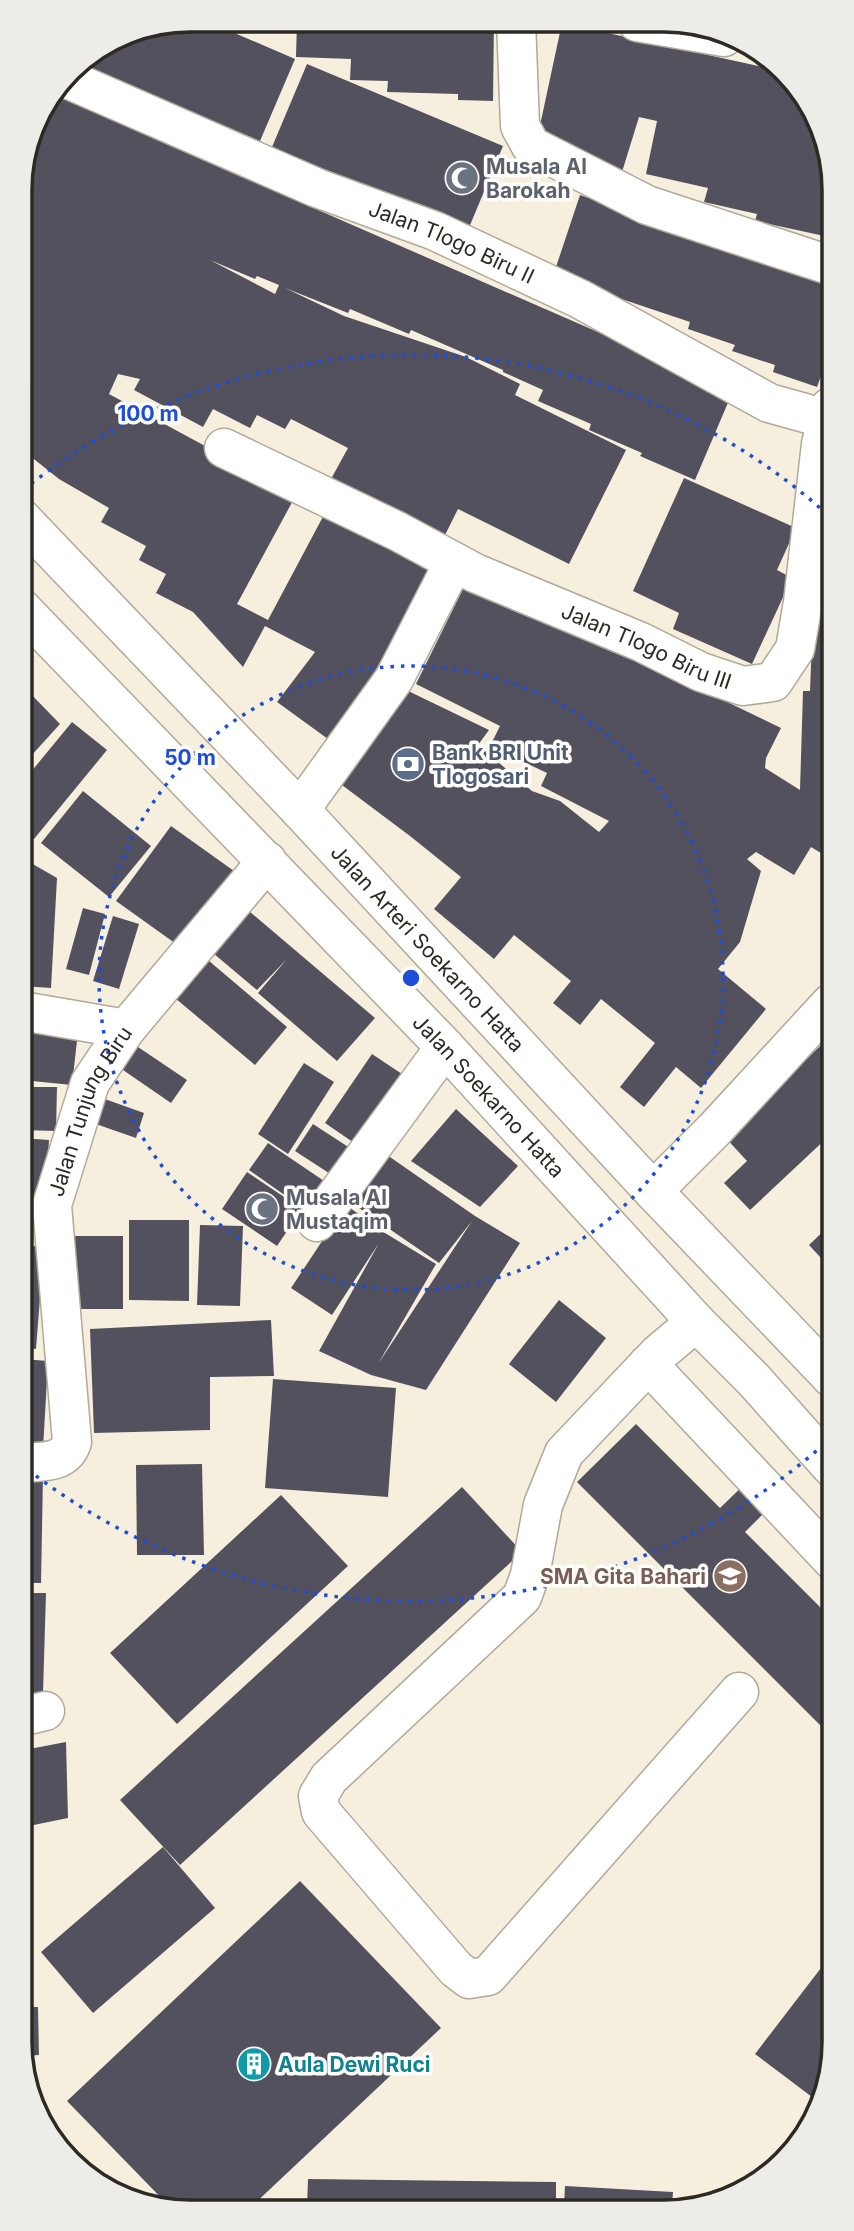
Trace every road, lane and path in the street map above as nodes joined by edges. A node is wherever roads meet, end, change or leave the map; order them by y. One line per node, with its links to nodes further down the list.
1 (521, 32): 3 (street)
2 (74, 82): 4 (street, Jalan Tlogo Biru II)
3 (822, 263)
4 (822, 414)
5 (822, 440): 8 (street, Jalan Tlogo Biru III)
6 (224, 448): 8 (street, Jalan Tlogo Biru III)
7 (32, 530): 10 (street, Jalan Arteri Soekarno Hatta)
8 (454, 562): 10 (street)
9 (32, 619): 11 (street, Jalan Soekarno Hatta)
10 (300, 810): 16 (street, Jalan Arteri Soekarno Hatta)
11 (267, 861): 14 (street, Jalan Tunjung Biru); 15 (street, Jalan Soekarno Hatta)
12 (32, 1013): 14 (street)
13 (822, 1013): 16 (street)
14 (126, 1029): 18 (street, Jalan Tunjung Biru)
15 (445, 1047): 17 (street); 20 (street, Jalan Soekarno Hatta)
16 (653, 1191): 19 (street, Jalan Arteri Soekarno Hatta)
17 (317, 1222)
18 (37, 1224): 24 (street, Jalan Tunjung Biru)
19 (741, 1284): 20 (street); 22 (street, Jalan Arteri Soekarno Hatta)
20 (696, 1322): 21 (street); 23 (street, Jalan Soekarno Hatta)
21 (648, 1364): 25 (street); 26 (street)
22 (822, 1369)
23 (822, 1457)
24 (32, 1462)
25 (822, 1549)
26 (739, 1692)

